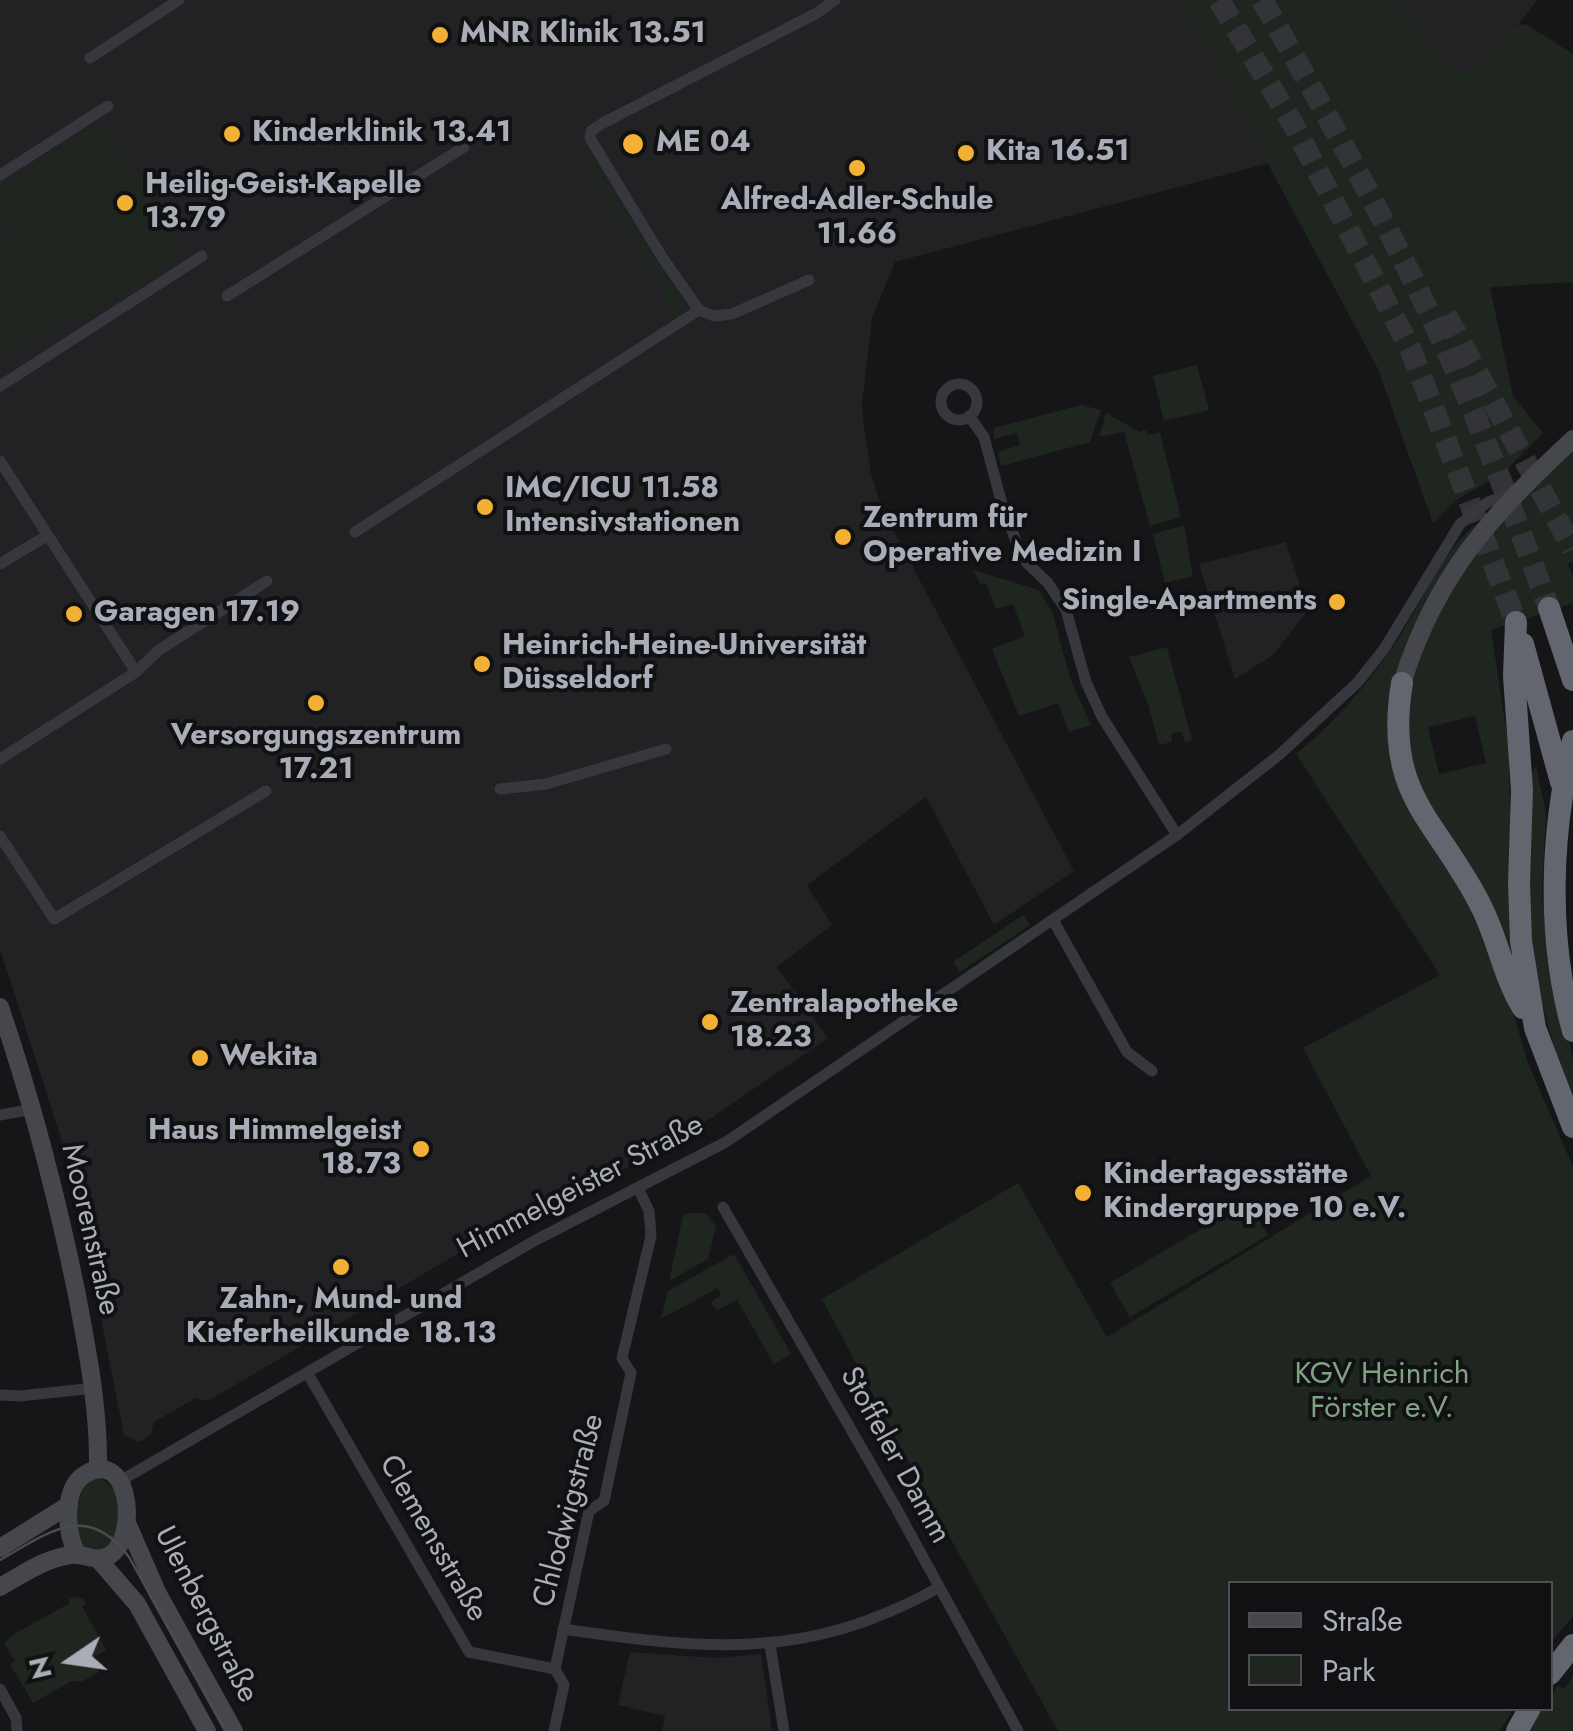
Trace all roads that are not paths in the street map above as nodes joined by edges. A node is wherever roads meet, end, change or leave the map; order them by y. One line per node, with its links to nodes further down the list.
1 (179, 0): 3 (street)
2 (835, 0): 10 (street)
3 (90, 58)
4 (108, 106): 6 (street)
5 (464, 147): 9 (street)
6 (0, 175)
7 (202, 256): 11 (street)
8 (808, 280): 10 (street)
9 (227, 296)
10 (700, 310): 16 (street)
11 (0, 386)
12 (969, 416): 30 (street)
13 (1573, 439): 15 (street, Himmelgeister Straße)
14 (0, 462): 17 (street)
15 (1514, 493): 23 (street); 30 (street, Himmelgeister Straße)
16 (355, 532)
17 (48, 534): 18 (street); 21 (street)
18 (0, 564)
19 (266, 581): 21 (street)
20 (1549, 608): 22 (highway)
21 (136, 672): 26 (street)
22 (1573, 680)
23 (1402, 683): 34 (highway)
24 (1573, 741): 35 (highway)
25 (666, 748): 27 (street)
26 (0, 759)
27 (500, 789)
28 (266, 792): 31 (street)
29 (1573, 828): 34 (highway)
30 (1176, 835): 32 (street, Himmelgeister Straße)
31 (0, 836)
32 (1053, 920): 36 (street); 40 (street, Himmelgeister Straße)
33 (0, 1007): 37 (street, Moorenstraße)
34 (1536, 1028): 39 (highway)
35 (1573, 1031)
36 (1152, 1071)
37 (33, 1109): 38 (street); 43 (street, Moorenstraße)
38 (0, 1115)
39 (1573, 1127)
40 (639, 1190): 42 (street, Himmelgeister Straße); 54 (street, Chlodwigstraße)
41 (723, 1207): 53 (street, Stoffeler Damm)
42 (308, 1374): 46 (street, Himmelgeister Straße); 57 (street, Clemensstraße)
43 (94, 1388): 44 (street); 45 (street, Moorenstraße)
44 (0, 1394)
45 (98, 1469): 46 (street); 47 (street)
46 (120, 1481): 48 (street)
47 (69, 1505): 49 (street); 50 (street)
48 (128, 1525): 51 (street); 62 (street, Ulenbergstraße)
49 (0, 1548)
50 (77, 1554): 51 (street); 52 (street)
51 (98, 1560): 61 (street, Ulenbergstraße)
52 (0, 1587)
53 (938, 1588): 55 (street); 65 (street, Stoffeler Damm)
54 (564, 1629): 55 (street); 57 (street, Chlodwigstraße)
55 (770, 1644): 64 (street)
56 (1573, 1646): 58 (highway)
57 (555, 1670): 63 (street, Chlodwigstraße)
58 (1553, 1671)
59 (0, 1690): 60 (street)
60 (16, 1731)
61 (207, 1731)
62 (234, 1731)
63 (554, 1731)
64 (784, 1731)
65 (1018, 1731)

